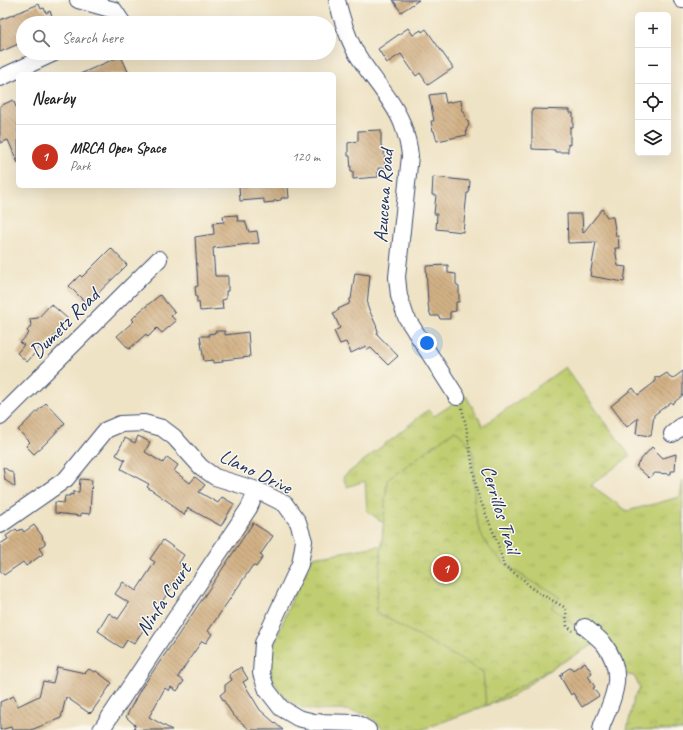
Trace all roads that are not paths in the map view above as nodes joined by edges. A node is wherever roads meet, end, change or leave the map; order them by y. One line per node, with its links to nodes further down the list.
1 (78, 0): 3 (street)
2 (337, 0): 7 (street, Azucena Road)
3 (117, 16)
4 (39, 60): 5 (street)
5 (0, 78)
6 (159, 259): 8 (street, Dumetz Road)
7 (457, 397)
8 (0, 417)
9 (257, 490): 10 (street, Llano Drive); 12 (street, Ninfa Court); 13 (street, Llano Drive)
10 (0, 525)
11 (585, 627): 14 (street)
12 (101, 730)
13 (368, 730)
14 (601, 730)

